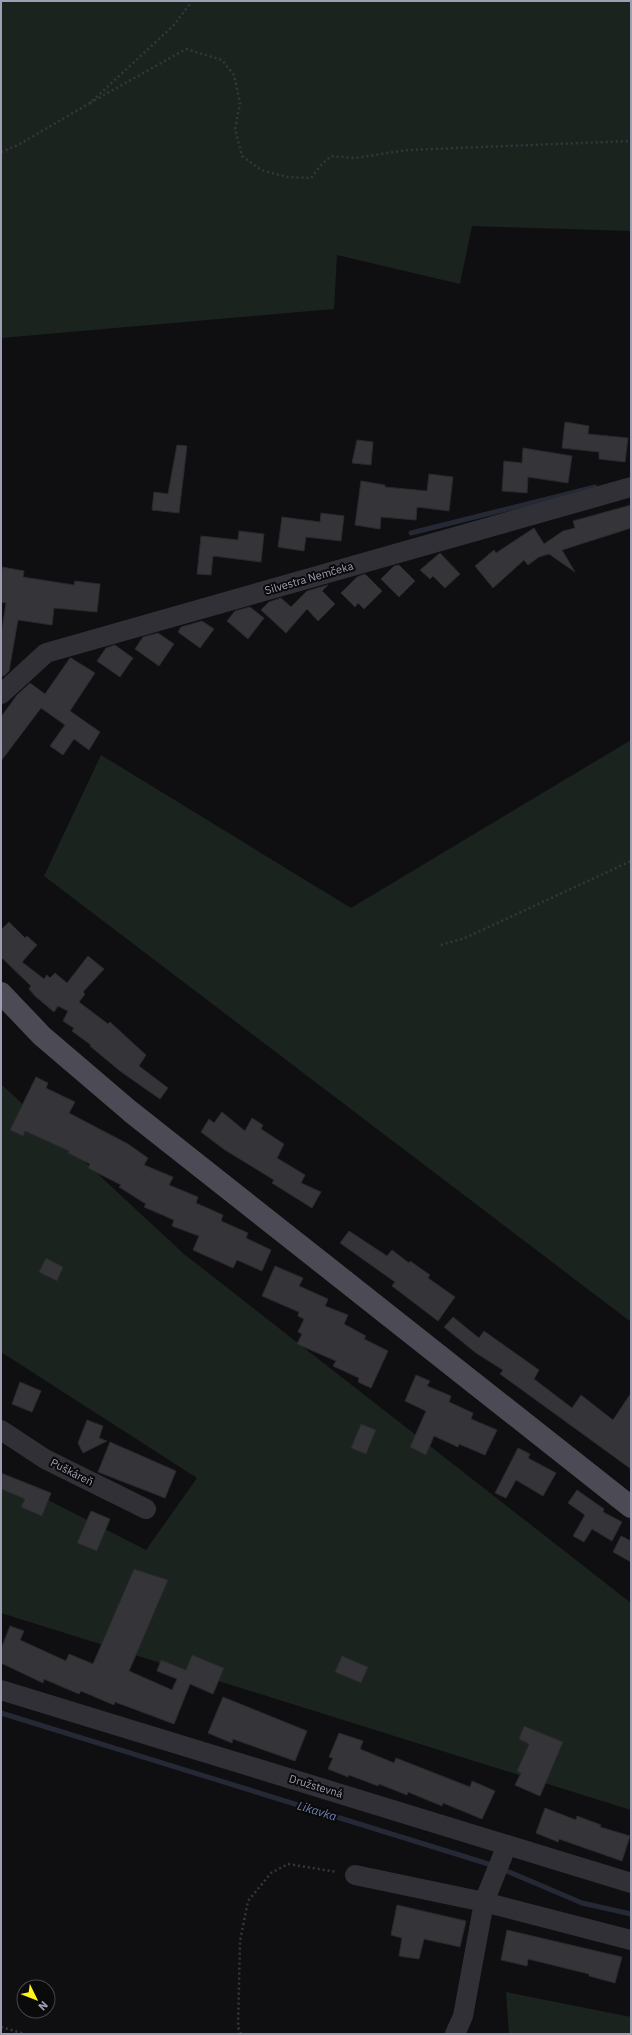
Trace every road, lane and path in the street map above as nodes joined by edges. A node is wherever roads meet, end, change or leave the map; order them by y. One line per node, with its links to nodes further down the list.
1 (192, 1): 2 (path)
2 (90, 103): 3 (path); 4 (path)
3 (631, 141)
4 (1, 152)
5 (631, 487): 6 (street, Silvestra Nemčeka)
6 (1, 694)
7 (631, 861): 8 (path)
8 (441, 945)
9 (1, 994): 11 (main road)
10 (1, 1430): 12 (street, Puškáreň)
11 (631, 1507)
12 (146, 1509)
13 (1, 1690): 14 (street, Družstevná)
14 (506, 1845): 16 (street, Družstevná); 17 (street)
15 (355, 1875): 17 (street); 21 (path)
16 (631, 1884)
17 (484, 1902): 18 (street); 22 (street)
18 (631, 1940)
19 (1, 2027): 20 (path)
20 (25, 2034)
21 (241, 2034)
22 (455, 2034)

